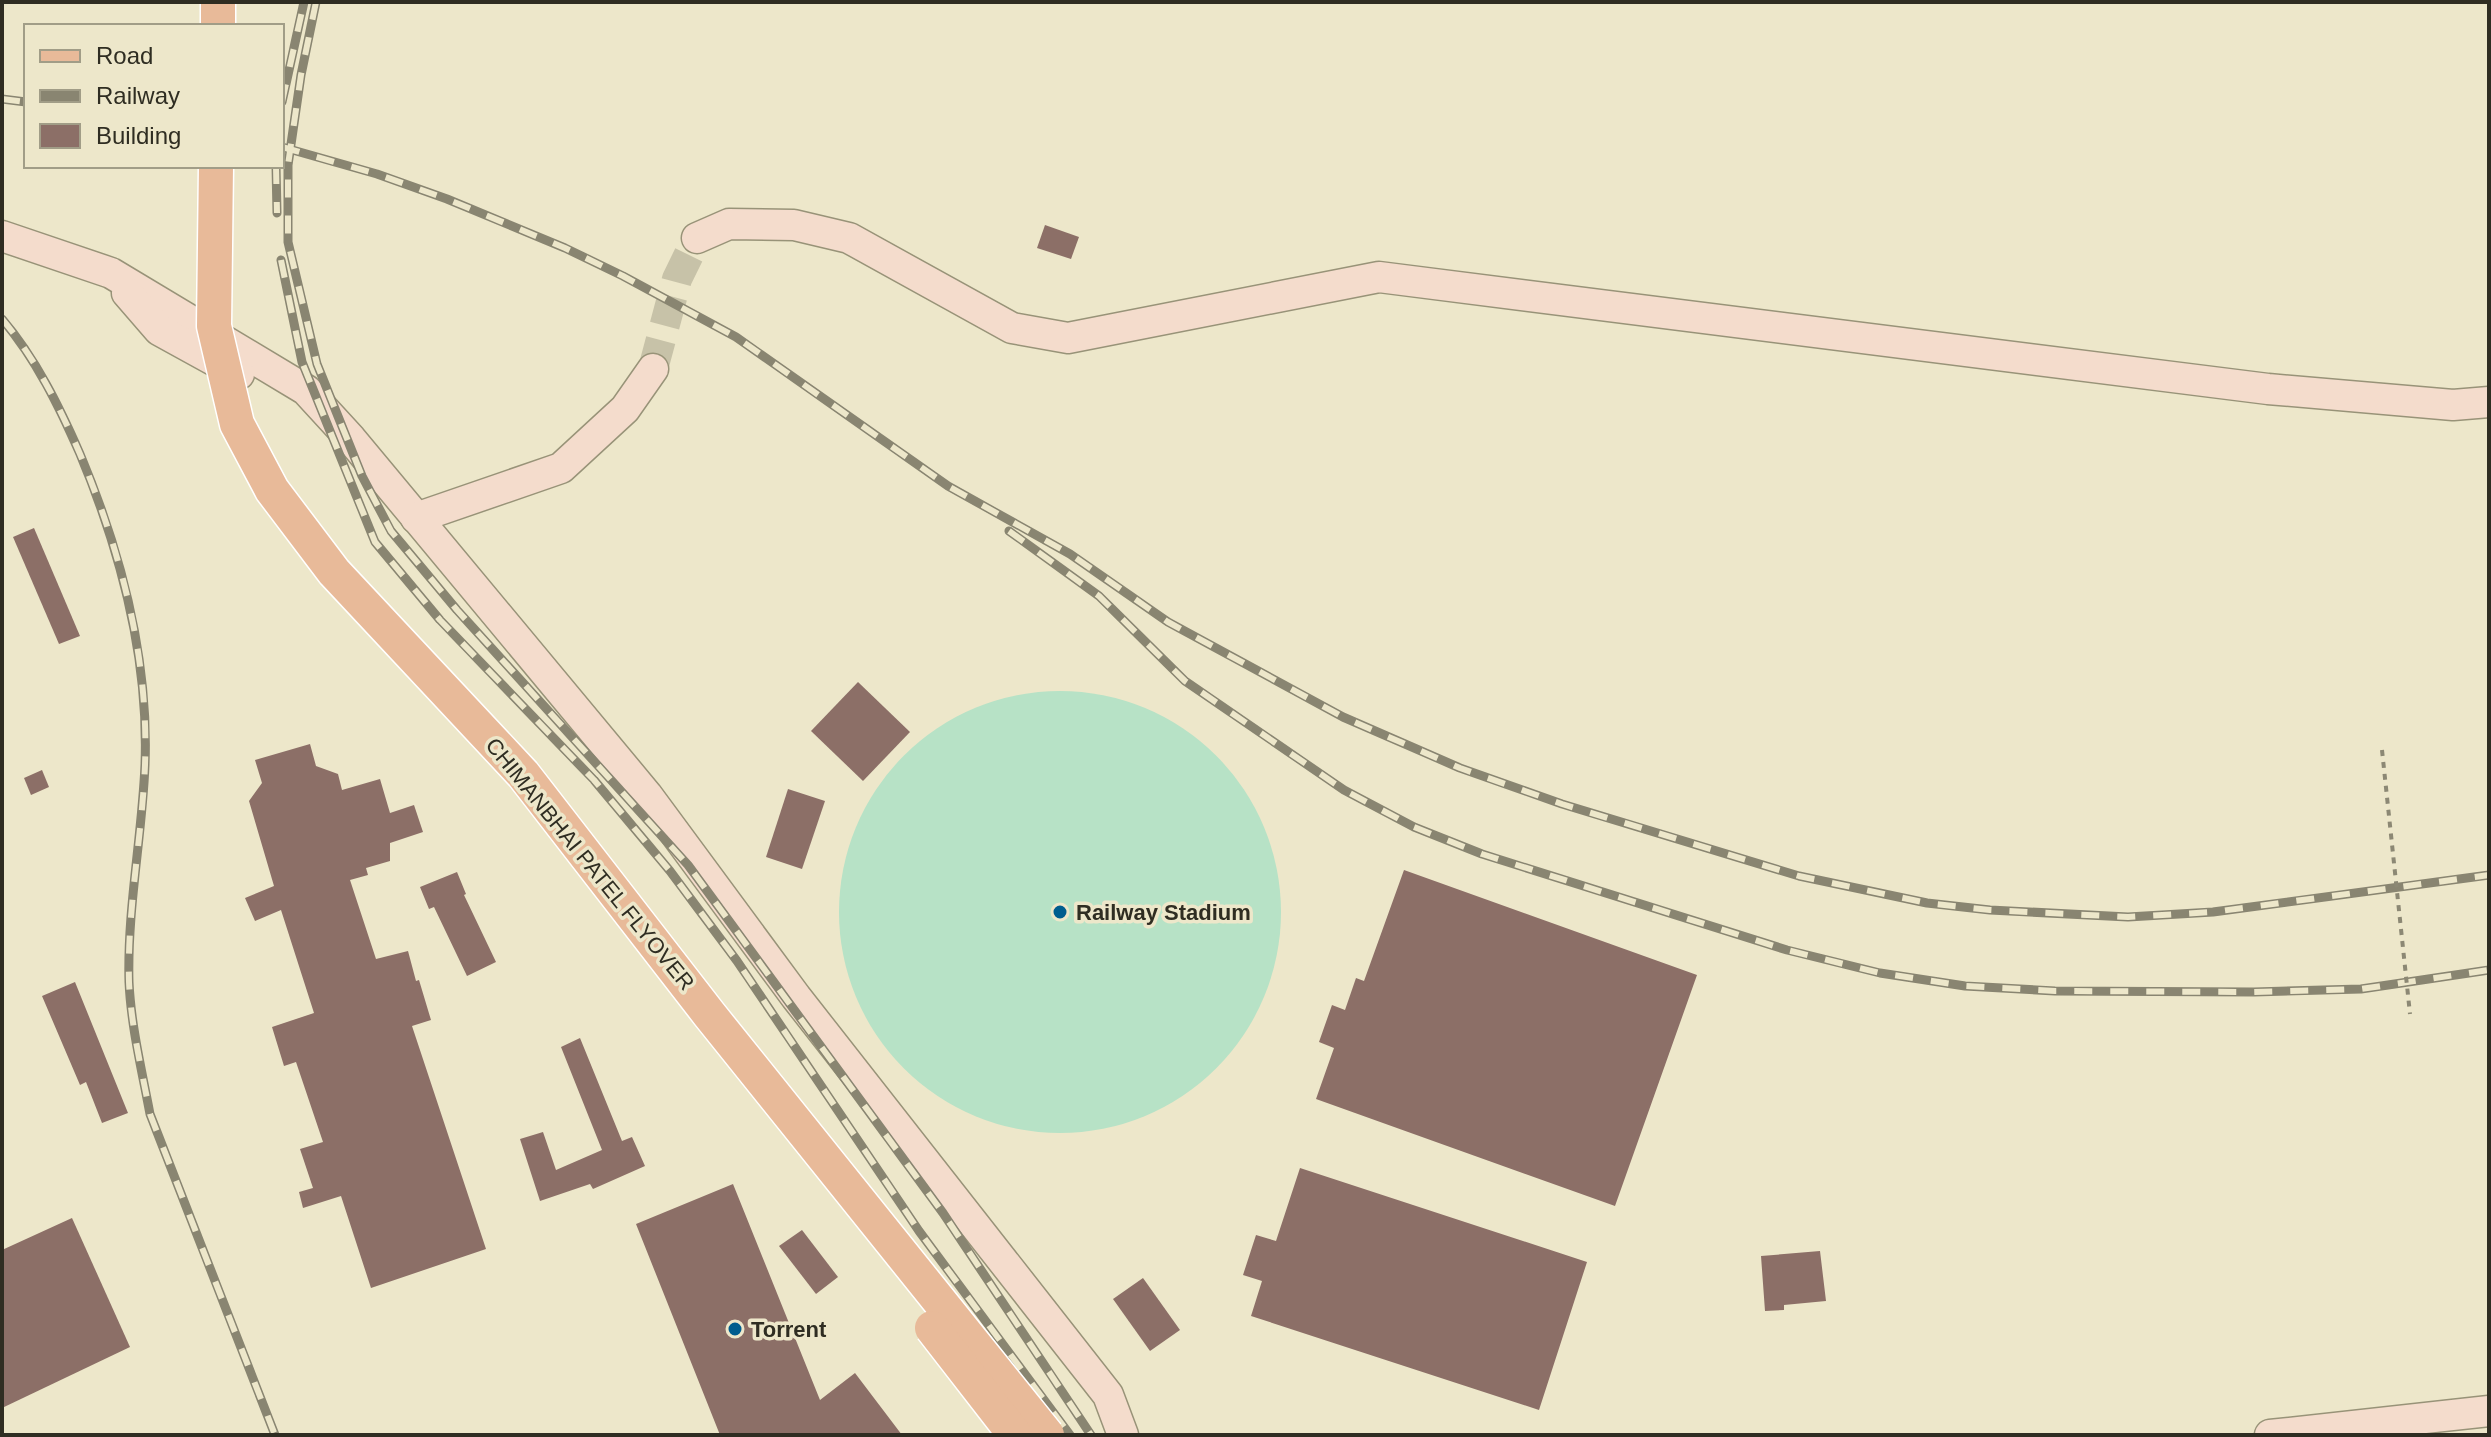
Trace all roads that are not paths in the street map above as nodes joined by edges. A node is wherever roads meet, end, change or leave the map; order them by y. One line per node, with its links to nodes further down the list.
1 (197, 2): 3 (main road)
2 (218, 2): 4 (main road)
3 (197, 24)
4 (218, 24)
5 (196, 168): 14 (main road, CHIMANBHAI PATEL FLYOVER, bridge)
6 (216, 168): 15 (main road, CHIMANBHAI PATEL FLYOVER, bridge)
7 (2, 236): 11 (street)
8 (697, 238): 10 (street)
9 (653, 369): 11 (street)
10 (2489, 402)
11 (416, 518): 12 (street)
12 (1108, 1395): 16 (street); 17 (street)
13 (2489, 1411): 18 (street)
14 (1015, 1435)
15 (1047, 1435)
16 (1123, 1435)
17 (1142, 1435)
18 (2270, 1435)

